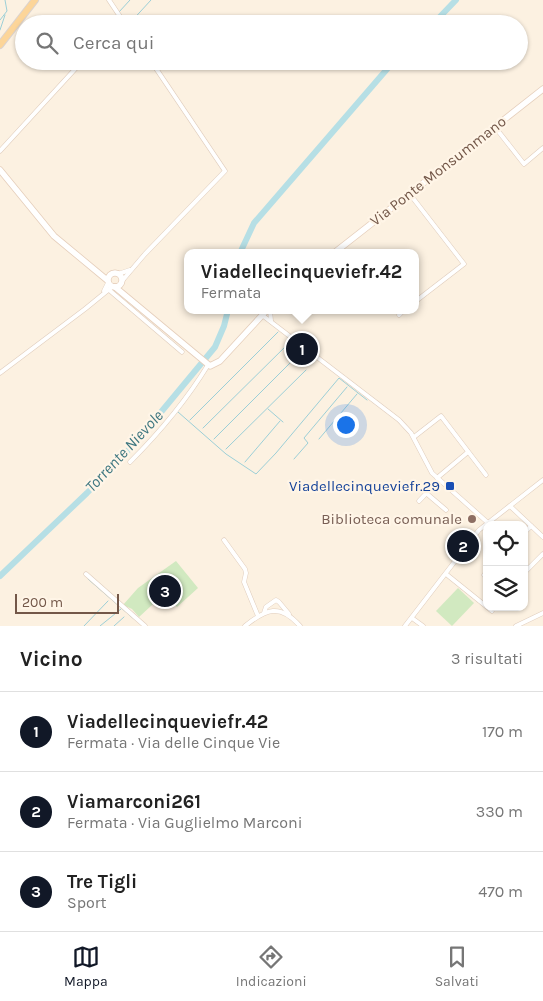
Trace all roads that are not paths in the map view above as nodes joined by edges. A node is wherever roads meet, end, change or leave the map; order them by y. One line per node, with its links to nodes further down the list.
1 (35, 0): 3 (main road)
2 (109, 0): 4 (street)
3 (23, 15)
4 (119, 15)
5 (15, 26): 6 (main road)
6 (0, 45)
7 (74, 70): 12 (street)
8 (157, 70): 16 (street)
9 (543, 89): 10 (street, Via Ponte Monsummano)
10 (495, 127): 11 (street); 14 (street, Via Ponte Monsummano)
11 (543, 148)
12 (0, 151)
13 (0, 170): 18 (street)
14 (409, 193): 15 (street, Via Ponte Monsummano); 20 (street)
15 (339, 249)
16 (130, 270): 17 (street); 18 (street)
17 (118, 274): 18 (street)
18 (113, 283): 19 (street); 19 (street); 28 (street)
19 (126, 299): 26 (street); 27 (street)
20 (419, 299)
21 (264, 314): 24 (street)
22 (267, 314): 25 (street)
23 (268, 314): 25 (street)
24 (255, 322): 25 (street); 27 (street)
25 (272, 323): 29 (street)
26 (182, 352)
27 (207, 364): 31 (street)
28 (0, 373)
29 (414, 437): 30 (street); 33 (street)
30 (468, 452): 32 (street); 33 (street)
31 (130, 462)
32 (486, 475)
33 (438, 479): 35 (street); 39 (street)
34 (543, 480): 37 (street)
35 (426, 493): 36 (street); 38 (street)
36 (419, 501)
37 (510, 506): 40 (street); 41 (street)
38 (446, 510)
39 (486, 521)
40 (488, 521)
41 (531, 526): 43 (street); 44 (street)
42 (483, 527): 49 (street)
43 (528, 529)
44 (543, 537)
45 (224, 540): 53 (street)
46 (543, 554): 47 (street)
47 (528, 569)
48 (86, 574): 56 (street)
49 (446, 574): 51 (street); 55 (street)
50 (264, 612): 53 (street); 54 (street); 54 (street)
51 (492, 612)
52 (543, 614): 61 (street)
53 (258, 616): 57 (street)
54 (290, 616): 58 (street)
55 (412, 618): 59 (street); 60 (street)
56 (145, 626)
57 (246, 626)
58 (300, 626)
59 (406, 626)
60 (423, 626)
61 (516, 626)

